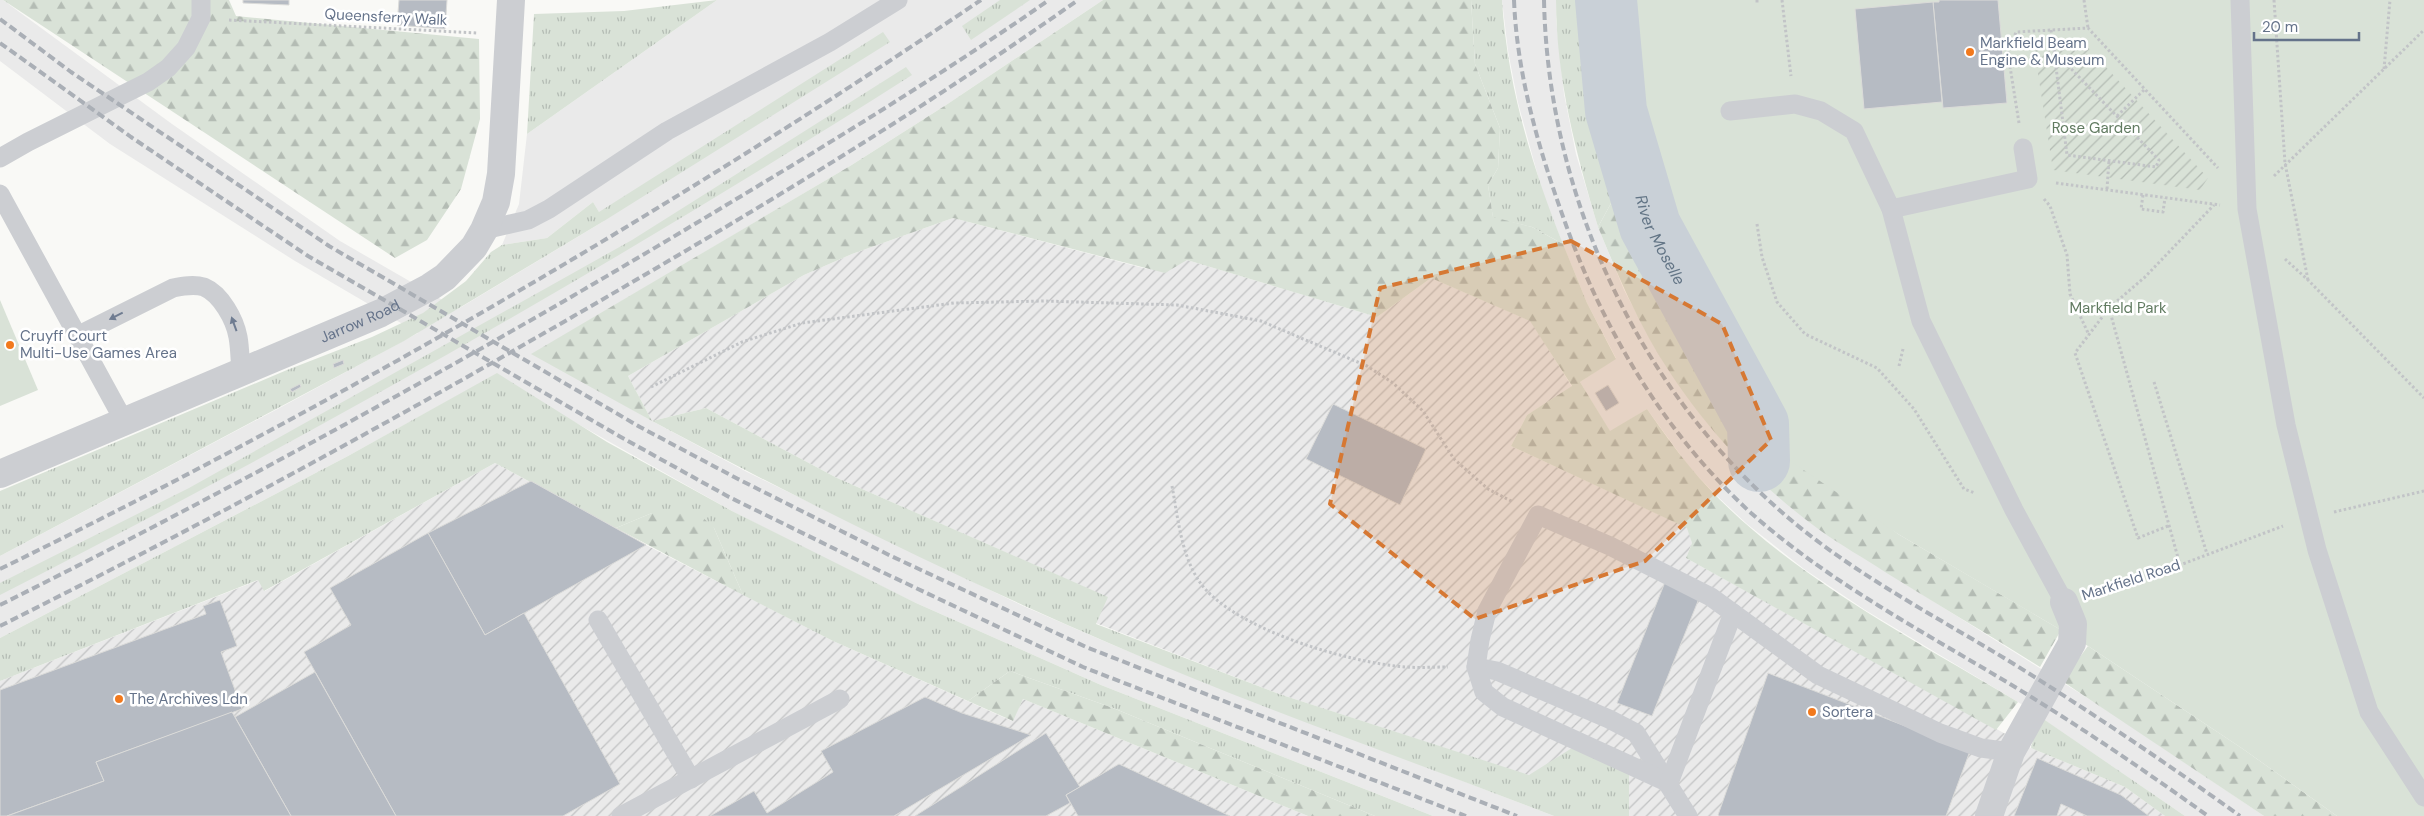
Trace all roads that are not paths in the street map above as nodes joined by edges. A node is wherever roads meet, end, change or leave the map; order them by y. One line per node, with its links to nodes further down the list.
1 (511, 0): 10 (street, Jarrow Road)
2 (898, 0): 10 (lane)
3 (2240, 0): 23 (lane)
4 (201, 9): 7 (lane)
5 (1730, 111): 9 (lane)
6 (2023, 148): 9 (lane)
7 (0, 158)
8 (0, 194): 11 (lane)
9 (1891, 208): 15 (lane)
10 (484, 230): 12 (street, Jarrow Road)
11 (77, 336): 12 (lane, one-way to 11); 13 (lane)
12 (240, 372): 13 (street, Jarrow Road)
13 (124, 422): 14 (street, Jarrow Road)
14 (0, 474)
15 (2064, 602): 20 (street, Markfield Road)
16 (1733, 613): 18 (lane); 20 (lane); 22 (lane)
17 (598, 620): 21 (lane)
18 (1476, 667): 22 (lane); 22 (lane)
19 (840, 699): 21 (lane)
20 (2011, 752): 26 (street, Markfield Road)
21 (691, 779): 24 (lane)
22 (1668, 783): 25 (lane)
23 (2424, 797)
24 (621, 816)
25 (1688, 816)
26 (1989, 816)

